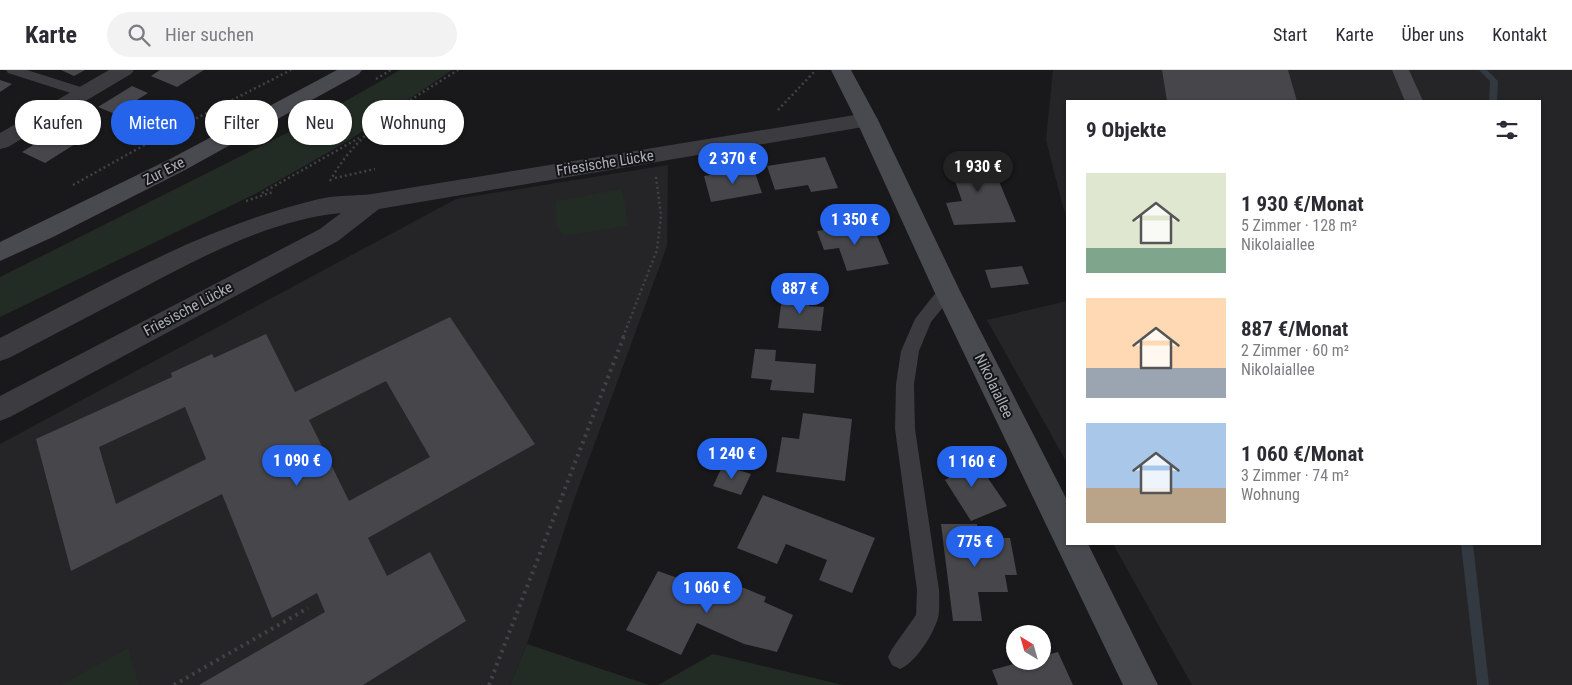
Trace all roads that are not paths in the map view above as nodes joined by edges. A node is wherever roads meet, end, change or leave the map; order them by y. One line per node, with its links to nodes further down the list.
1 (13, 70): 5 (lane)
2 (124, 70): 5 (street)
3 (352, 70): 9 (street, Zur Exe)
4 (841, 70): 6 (street, Nikolaiallee)
5 (85, 92): 7 (street)
6 (868, 120): 8 (street, Friesische Lücke); 10 (street, Nikolaiallee)
7 (0, 142)
8 (372, 202): 11 (street, Friesische Lücke); 12 (street, Friesische Lücke)
9 (0, 252)
10 (946, 291): 13 (street, Nikolaiallee); 15 (lane)
11 (0, 350)
12 (0, 409)
13 (1066, 531)
14 (1072, 545): 16 (street)
15 (900, 657)
16 (1141, 685)

